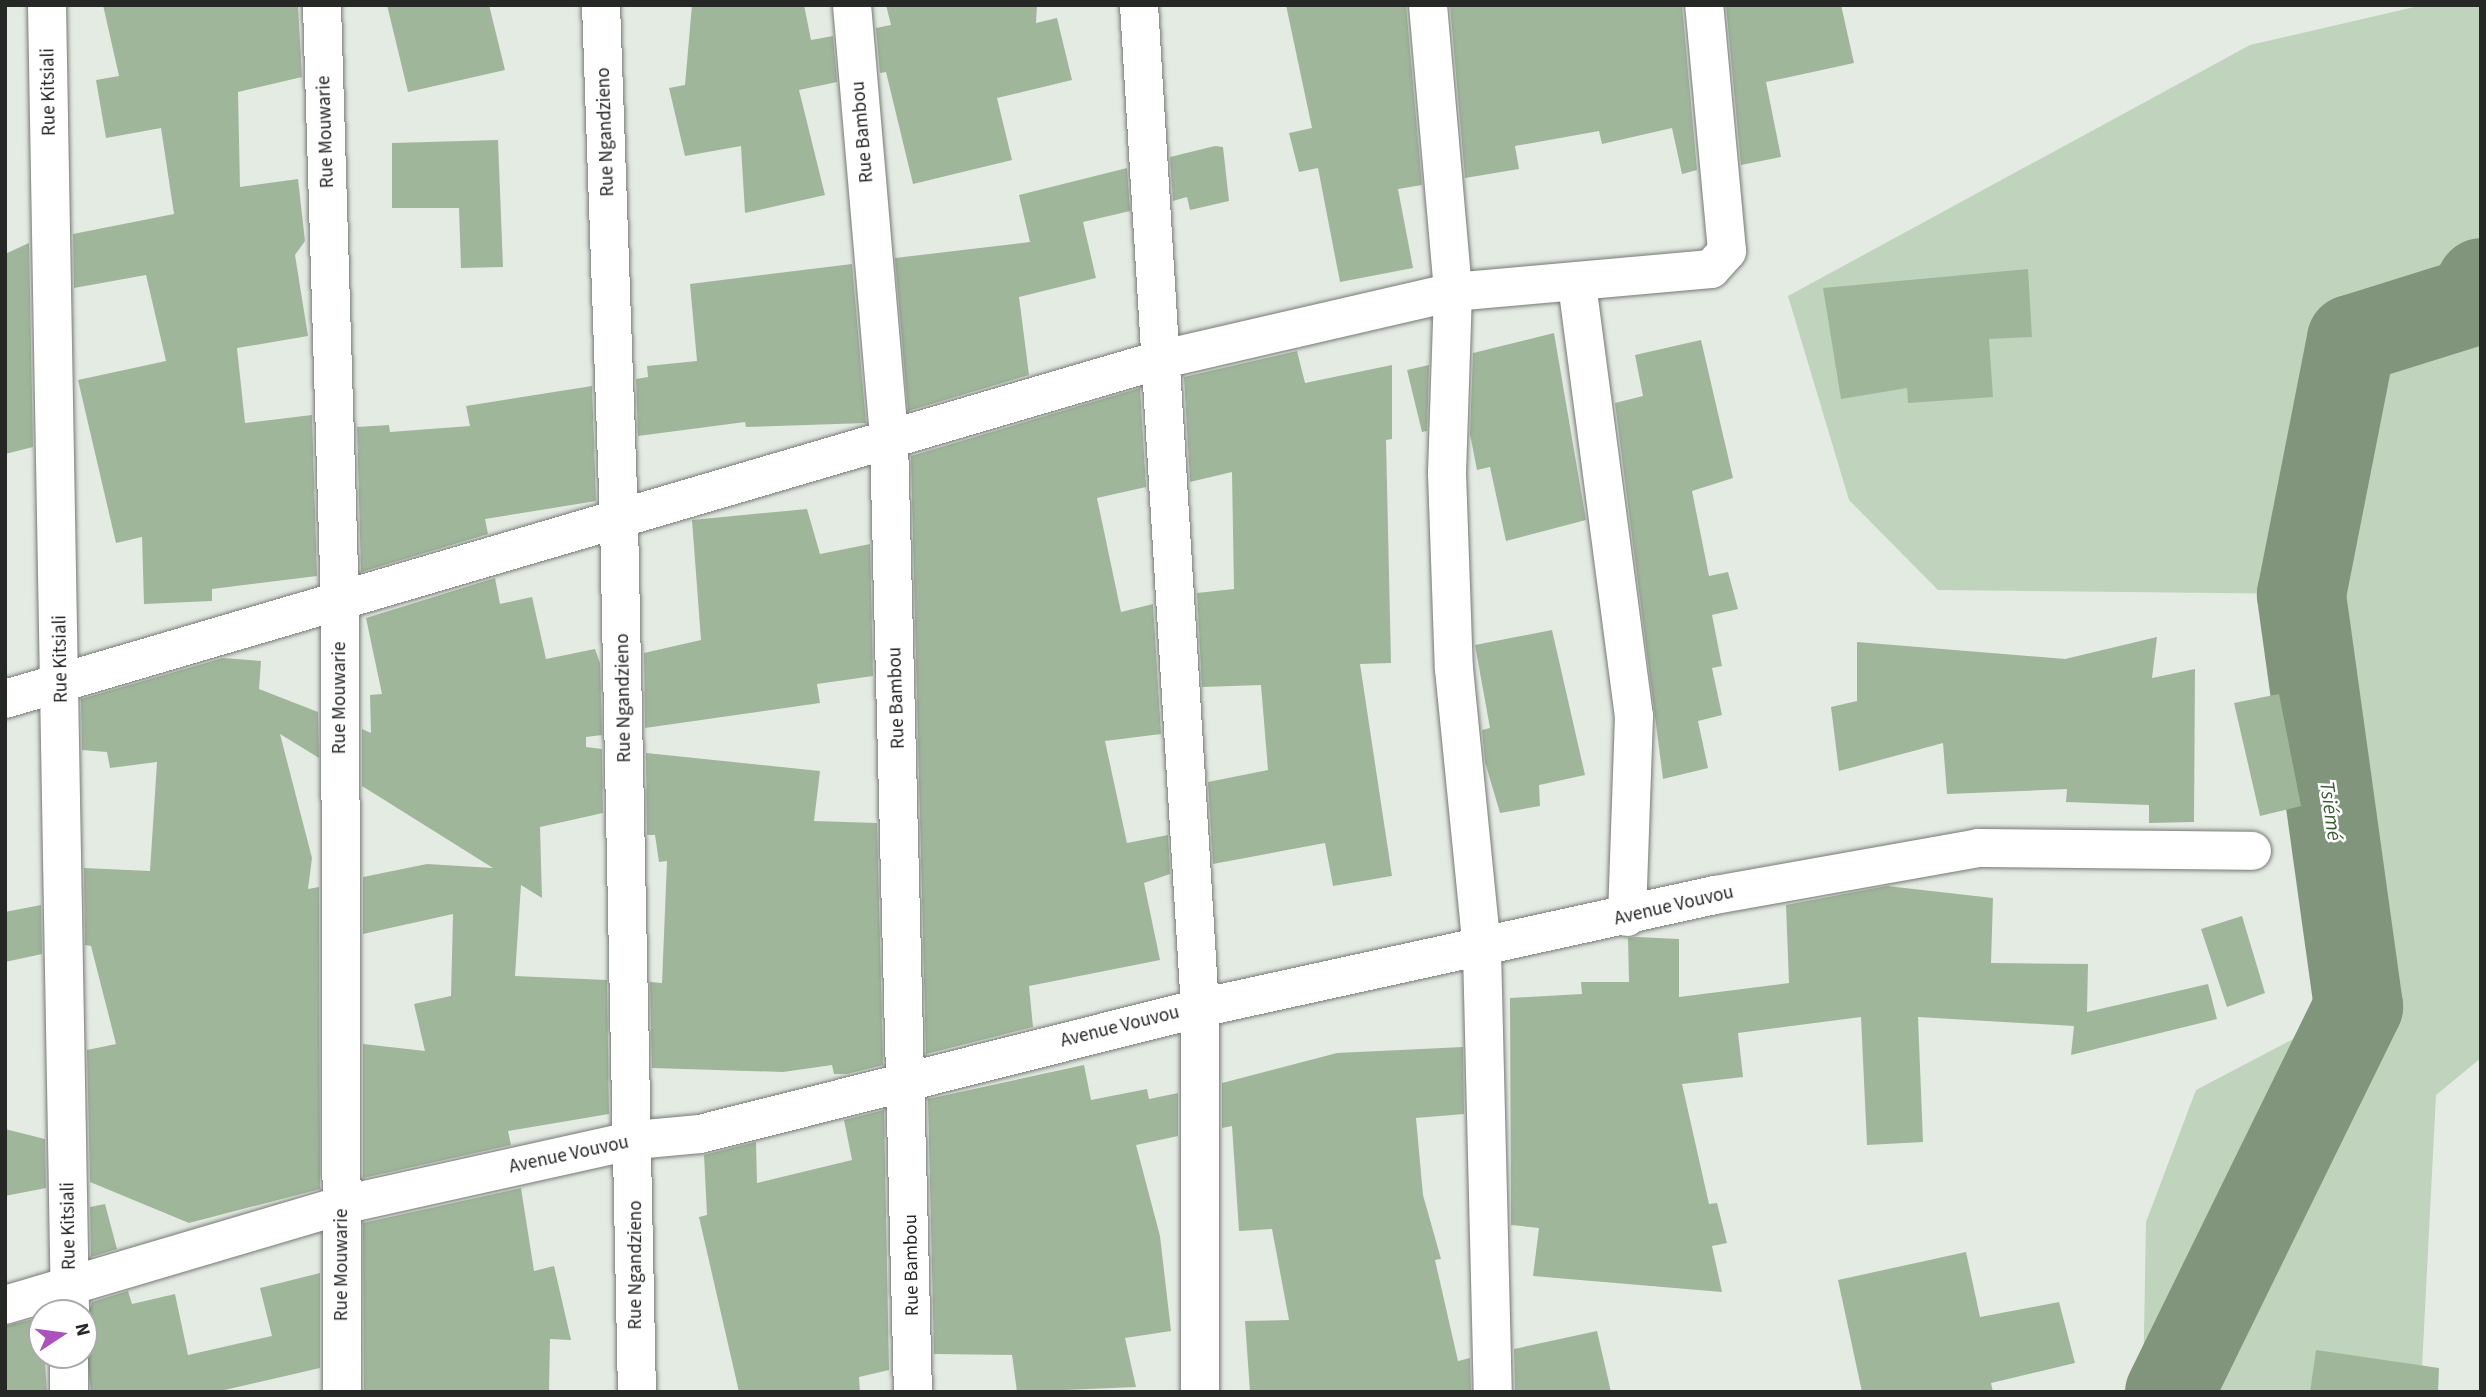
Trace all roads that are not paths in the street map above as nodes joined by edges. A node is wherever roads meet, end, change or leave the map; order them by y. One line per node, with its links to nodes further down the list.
1 (47, 5): 14 (street, Rue Kitsiali)
2 (322, 5): 13 (street, Rue Mouwarie)
3 (601, 5): 12 (street, Rue Ngandzieno)
4 (852, 5): 11 (street, Rue Bambou)
5 (1139, 5): 10 (street)
6 (1428, 5): 9 (street)
7 (1704, 5): 8 (street)
8 (1577, 284): 9 (street); 17 (street)
9 (1453, 292): 10 (street); 18 (street)
10 (1159, 360): 11 (street); 19 (street)
11 (889, 440): 12 (street); 20 (street, Rue Bambou)
12 (620, 522): 13 (street); 21 (street, Rue Ngandzieno)
13 (340, 604): 14 (street); 22 (street, Rue Mouwarie)
14 (61, 683): 15 (street); 23 (street, Rue Kitsiali)
15 (5, 699)
16 (2252, 851): 17 (street, Avenue Vouvou)
17 (1627, 917): 18 (street, Avenue Vouvou)
18 (1482, 951): 19 (street, Avenue Vouvou); 33 (street)
19 (1200, 1008): 20 (street, Avenue Vouvou); 32 (street)
20 (910, 1079): 21 (street, Avenue Vouvou); 31 (street, Rue Bambou)
21 (635, 1140): 22 (street, Avenue Vouvou); 30 (street, Rue Ngandzieno)
22 (342, 1205): 24 (street, Avenue Vouvou); 29 (street, Rue Mouwarie)
23 (70, 1299)
24 (76, 1299)
25 (28, 1304): 26 (street, Avenue Vouvou)
26 (5, 1305)
27 (69, 1369): 28 (street)
28 (69, 1392)
29 (342, 1392)
30 (637, 1392)
31 (913, 1392)
32 (1200, 1392)
33 (1493, 1392)

